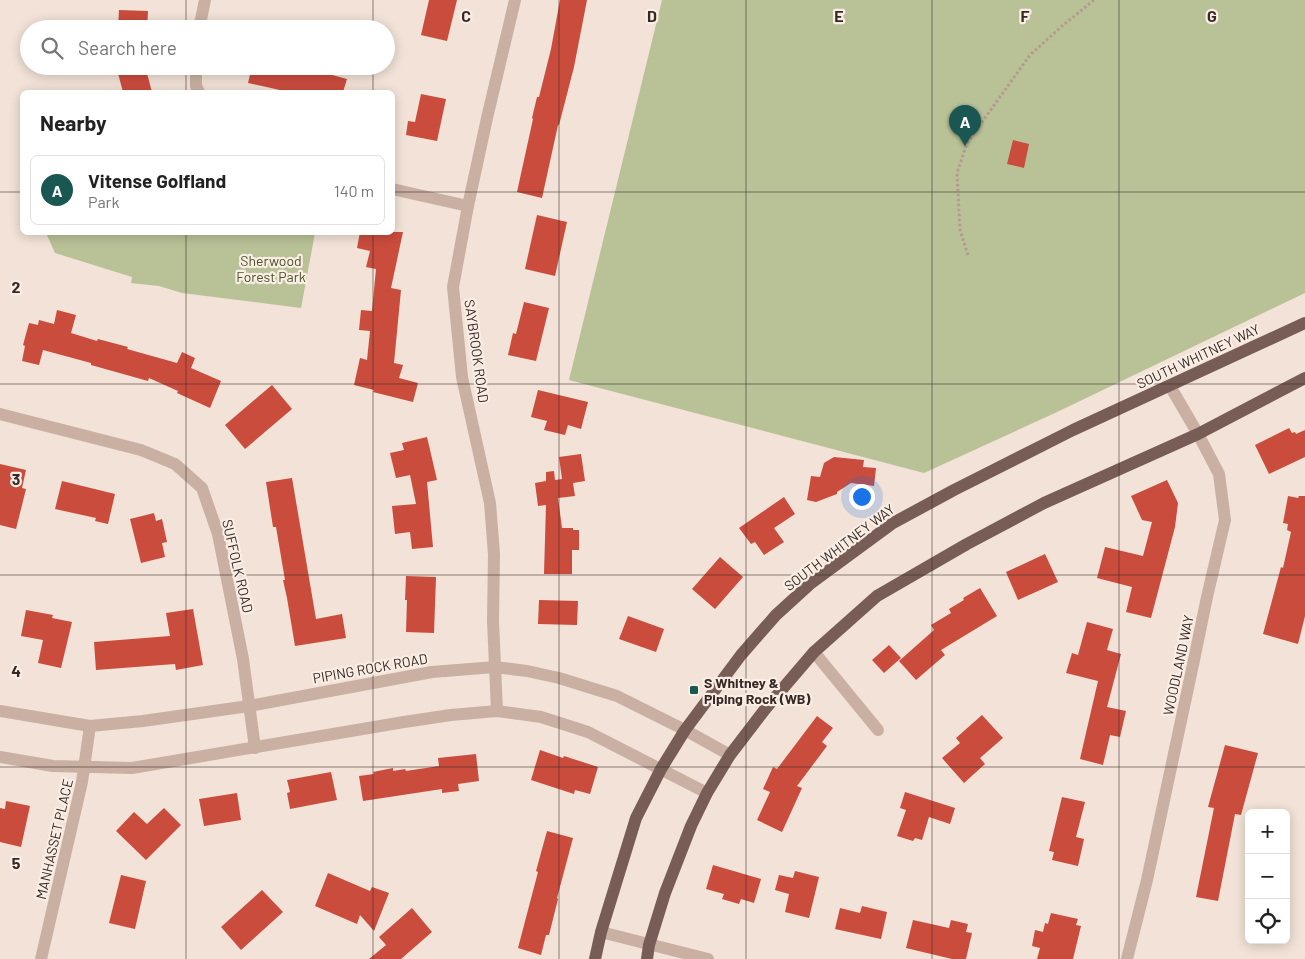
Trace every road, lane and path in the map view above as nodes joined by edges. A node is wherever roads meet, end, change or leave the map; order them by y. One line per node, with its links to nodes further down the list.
1 (205, 0): 4 (street)
2 (515, 0): 8 (street, SAYBROOK ROAD)
3 (1094, 0): 9 (path)
4 (201, 20)
5 (196, 75): 6 (street)
6 (198, 90)
7 (395, 190): 8 (street)
8 (468, 206): 16 (street, SAYBROOK ROAD)
9 (968, 255)
10 (1305, 322): 12 (main road, SOUTH WHITNEY WAY)
11 (1305, 378): 14 (main road)
12 (1170, 386): 14 (street, WOODLAND WAY); 21 (main road, SOUTH WHITNEY WAY)
13 (0, 414): 17 (street, SUFFOLK ROAD)
14 (1198, 434): 15 (main road); 35 (street, WOODLAND WAY)
15 (814, 652): 22 (street); 24 (main road)
16 (495, 667): 17 (street, PIPING ROCK ROAD); 19 (street, SAYBROOK ROAD); 21 (street, PIPING ROCK ROAD)
17 (249, 706): 20 (street, PIPING ROCK ROAD); 23 (street, SUFFOLK ROAD)
18 (0, 711): 20 (street, PIPING ROCK ROAD)
19 (497, 711): 23 (street); 27 (street)
20 (90, 726): 26 (street, MANHASSET PLACE)
21 (685, 730): 24 (street, PIPING ROCK ROAD); 27 (main road, SOUTH WHITNEY WAY)
22 (878, 730)
23 (255, 748): 26 (street)
24 (730, 756): 28 (main road)
25 (0, 757): 26 (street)
26 (85, 767): 31 (street, MANHASSET PLACE)
27 (661, 769): 28 (street); 29 (main road, SOUTH WHITNEY WAY)
28 (707, 793): 30 (main road)
29 (601, 932): 30 (street); 32 (main road, SOUTH WHITNEY WAY)
30 (650, 945): 33 (main road); 34 (street)
31 (41, 959)
32 (595, 959)
33 (646, 959)
34 (708, 959)
35 (1127, 959)

